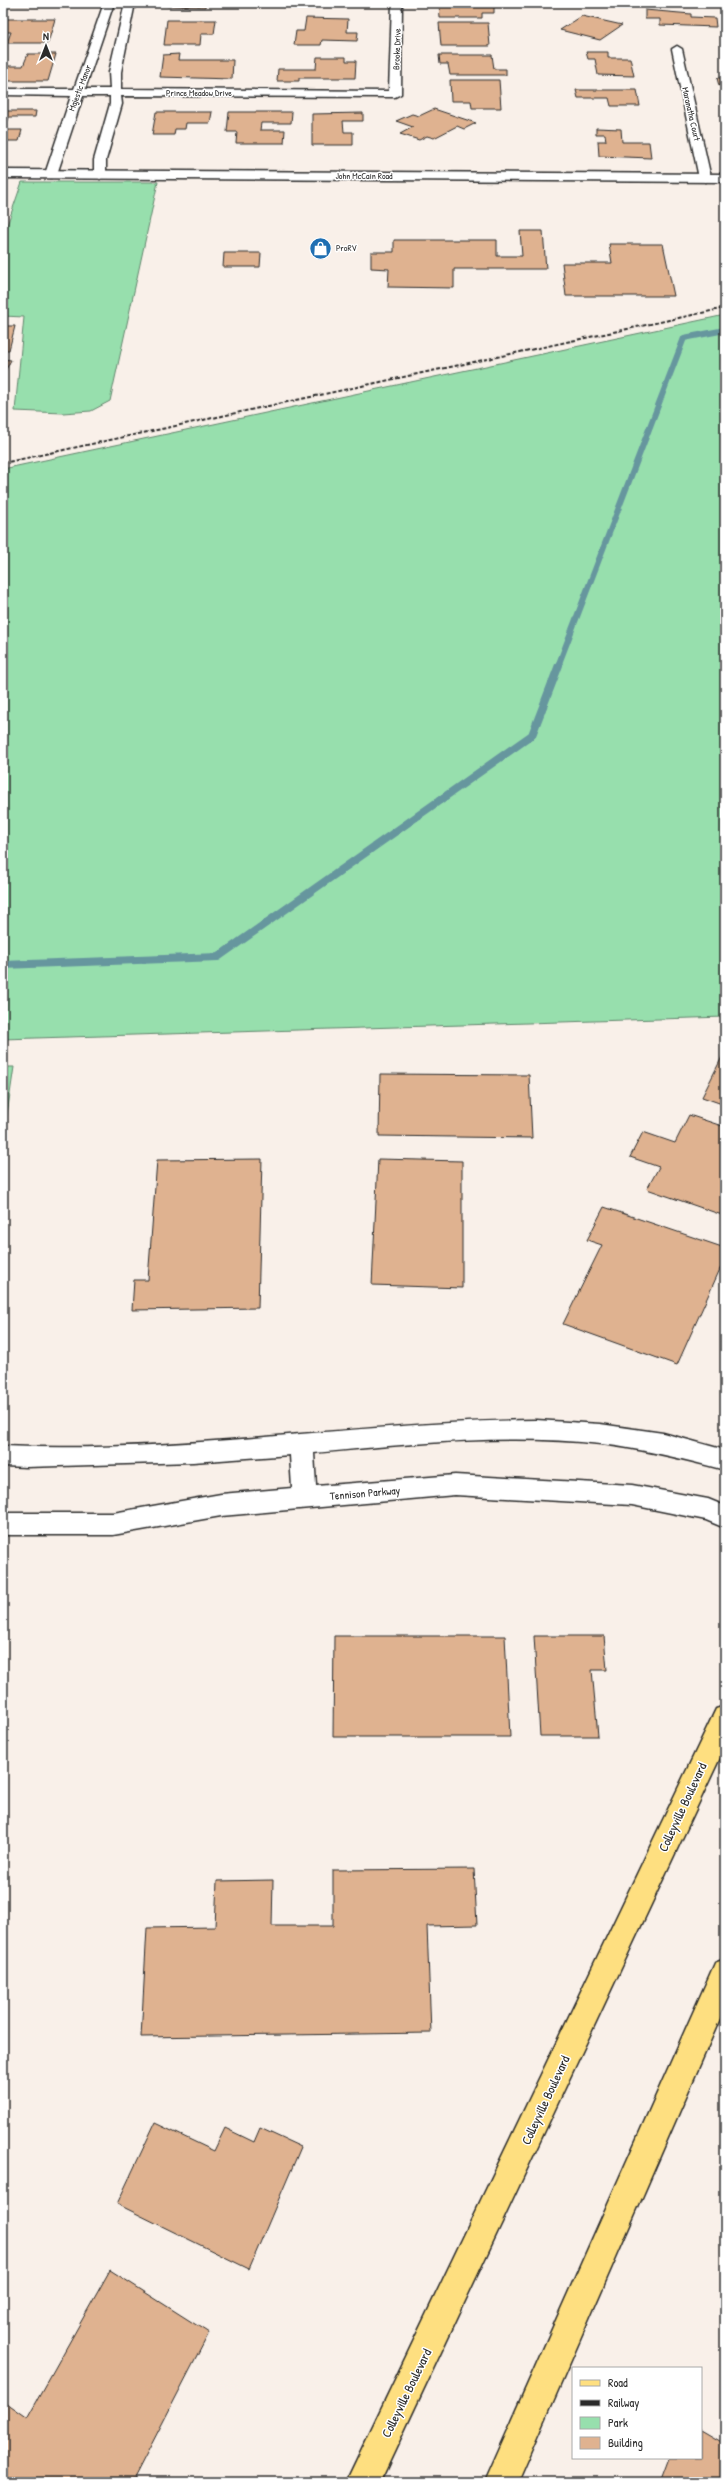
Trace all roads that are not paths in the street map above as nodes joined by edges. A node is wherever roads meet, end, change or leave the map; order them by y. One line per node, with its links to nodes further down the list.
1 (109, 3): 6 (street, Majestic Manor)
2 (130, 3): 7 (street)
3 (398, 3): 8 (street, Brooke Drive)
4 (676, 49): 12 (street, Maranatha Court)
5 (3, 92): 6 (street, Prince Meadow Drive)
6 (77, 92): 7 (street, Prince Meadow Drive); 10 (street, Majestic Manor)
7 (117, 92): 8 (street, Prince Meadow Drive); 11 (street)
8 (395, 94)
9 (3, 174): 10 (street, John McCain Road)
10 (51, 174): 11 (street, John McCain Road)
11 (100, 175): 12 (street, John McCain Road)
12 (705, 178): 13 (street, John McCain Road)
13 (725, 178)
14 (301, 1444): 15 (street); 16 (street); 17 (street)
15 (3, 1456)
16 (725, 1460)
17 (304, 1497): 18 (street, Tennison Parkway); 19 (street, Tennison Parkway)
18 (725, 1517)
19 (3, 1524)
20 (725, 1718): 22 (main road, Colleyville Boulevard)
21 (725, 1973): 23 (main road)
22 (364, 2482)
23 (501, 2482)

